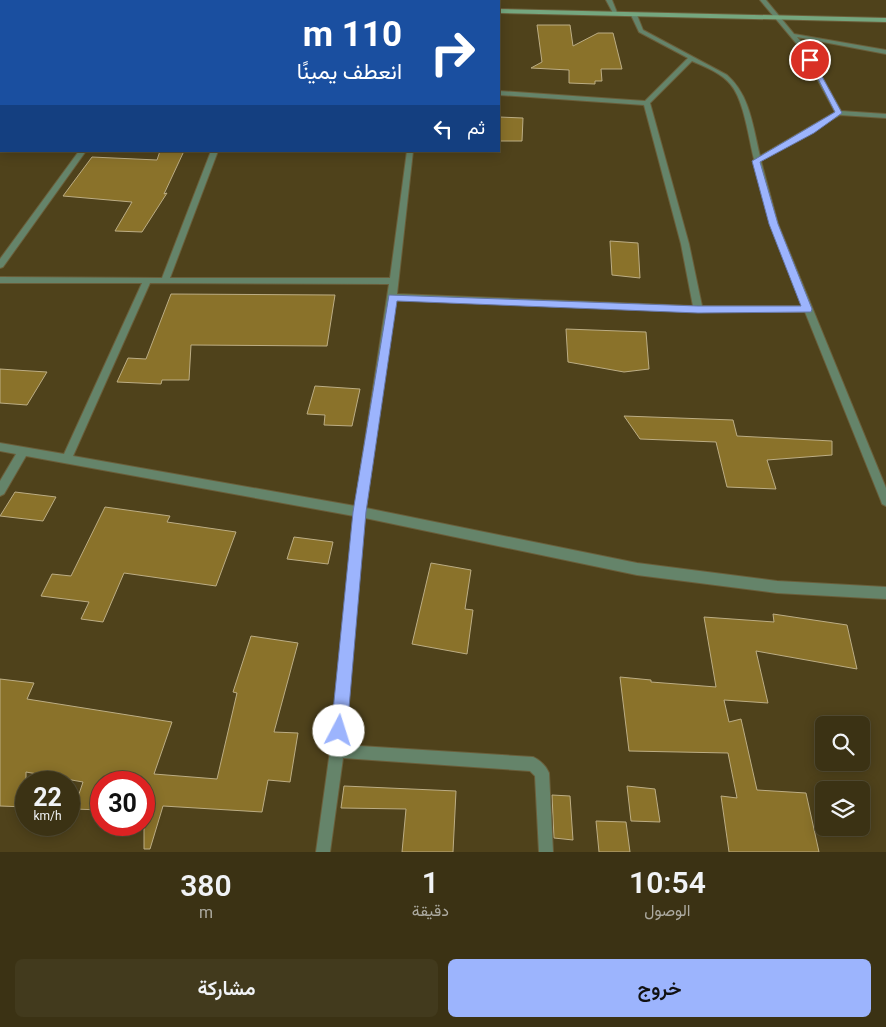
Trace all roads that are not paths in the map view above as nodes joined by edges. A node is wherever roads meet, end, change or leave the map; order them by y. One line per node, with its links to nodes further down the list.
1 (143, 0): 2 (street)
2 (170, 0)
3 (609, 0): 6 (street)
4 (763, 0): 8 (street)
5 (500, 11): 6 (street)
6 (616, 14): 7 (street)
7 (634, 15): 8 (street); 12 (street)
8 (776, 18): 9 (street); 10 (street)
9 (886, 20)
10 (793, 35): 11 (street); 15 (street)
11 (886, 52)
12 (692, 58): 14 (street); 20 (street)
13 (500, 93): 14 (street)
14 (646, 102): 27 (street)
15 (839, 113): 16 (street); 20 (street)
16 (886, 116)
17 (82, 152): 21 (street)
18 (215, 152): 23 (street)
19 (410, 152): 25 (street)
20 (756, 161): 28 (street)
21 (0, 265)
22 (0, 280): 24 (street)
23 (165, 280): 24 (street); 25 (street)
24 (147, 281): 31 (street)
25 (394, 281): 26 (street)
26 (392, 297): 27 (street); 34 (street)
27 (698, 309): 28 (street)
28 (807, 309): 33 (street)
29 (0, 447): 30 (street)
30 (23, 451): 31 (street); 32 (street)
31 (66, 460): 34 (street)
32 (0, 491)
33 (886, 501)
34 (360, 512): 35 (street); 36 (street)
35 (886, 593)
36 (337, 751): 37 (street); 38 (street)
37 (323, 852)
38 (546, 852)

